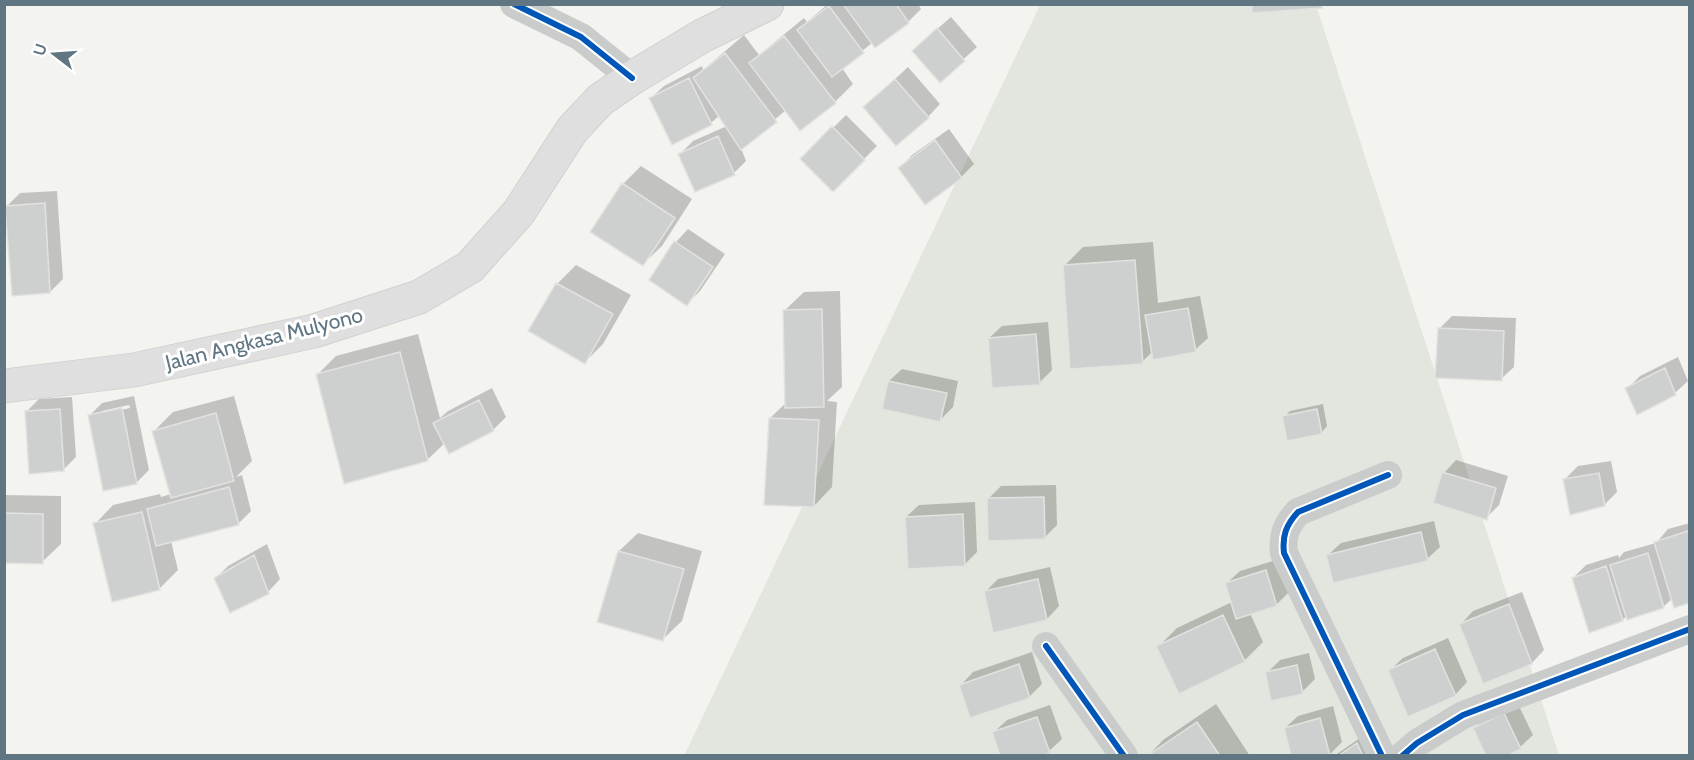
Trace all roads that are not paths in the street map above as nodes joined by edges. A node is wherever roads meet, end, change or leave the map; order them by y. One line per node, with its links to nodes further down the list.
1 (514, 4): 3 (street)
2 (767, 4): 3 (main road, Jalan Angkasa Mulyono)
3 (632, 78): 4 (main road, Jalan Angkasa Mulyono)
4 (4, 386)
5 (1388, 475): 9 (street)
6 (1689, 629): 10 (street)
7 (1046, 646): 8 (street)
8 (1124, 756)
9 (1382, 756)
10 (1402, 756)

